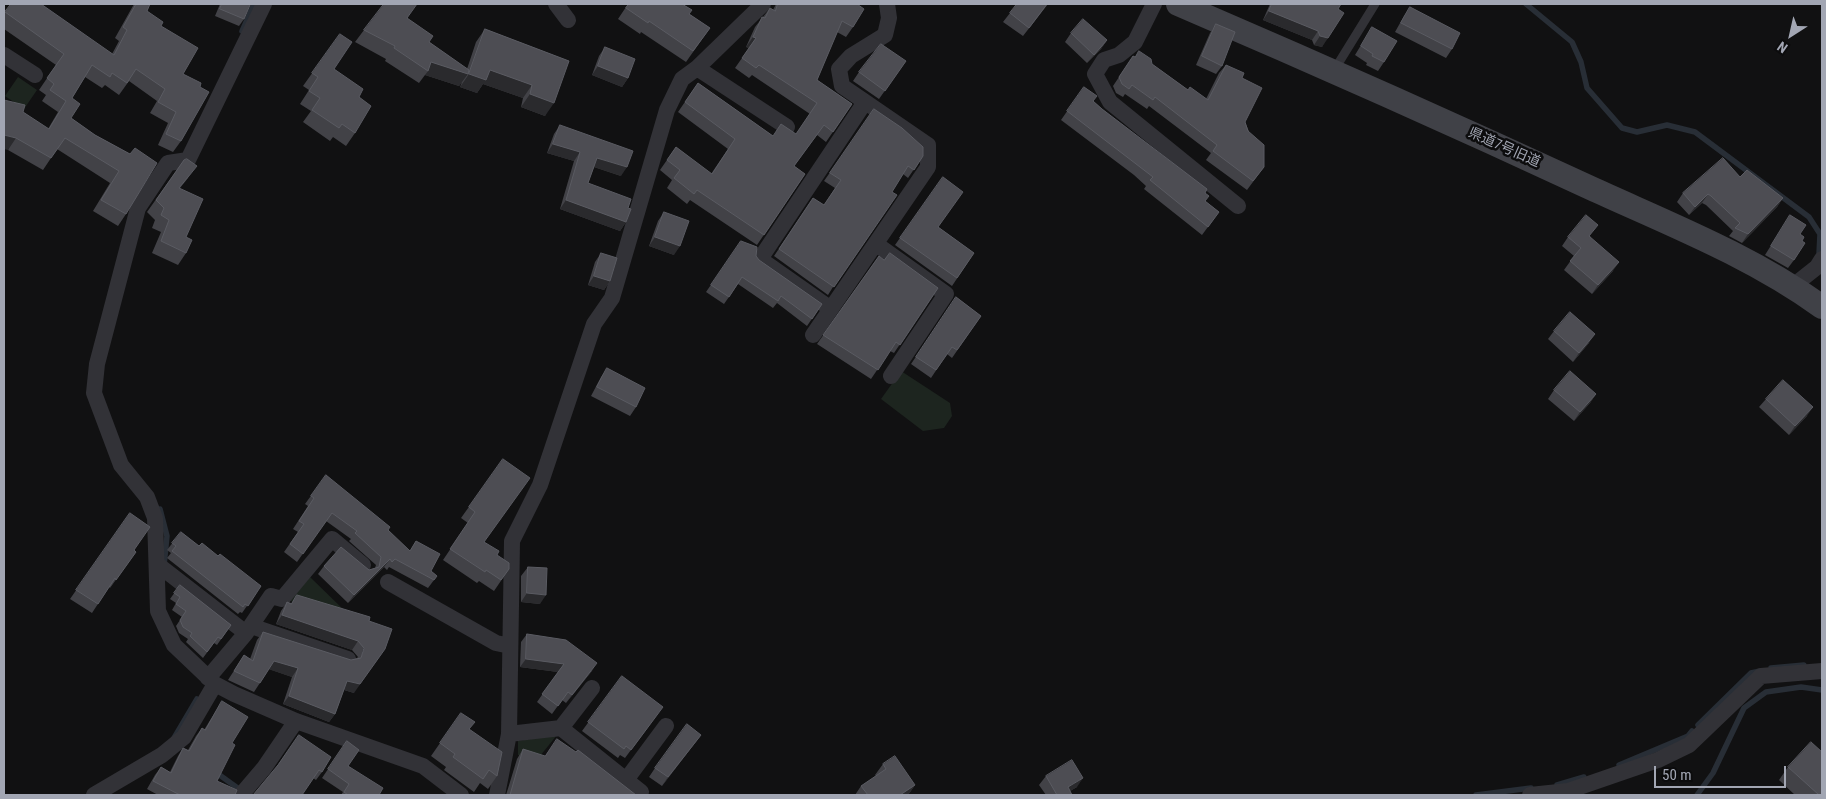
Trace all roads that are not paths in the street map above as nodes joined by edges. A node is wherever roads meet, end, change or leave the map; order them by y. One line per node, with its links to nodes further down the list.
1 (264, 4): 23 (street)
2 (556, 4): 8 (street)
3 (763, 4): 10 (street)
4 (887, 4): 13 (street)
5 (1154, 4): 15 (street)
6 (1375, 4): 11 (lane)
7 (1188, 6): 11 (street, 県道7号旧道)
8 (568, 20)
9 (4, 55): 12 (street)
10 (697, 68): 14 (street); 27 (street)
11 (1333, 72): 18 (street, 県道7号旧道)
12 (35, 75)
13 (865, 102): 16 (street); 20 (street)
14 (787, 127)
15 (1238, 206)
16 (876, 244): 20 (street); 22 (street)
17 (1822, 259): 18 (street)
18 (1793, 286): 19 (street, 県道7号旧道)
19 (1822, 307)
20 (831, 309): 21 (street)
21 (813, 335)
22 (891, 376)
23 (157, 564): 26 (street); 30 (street)
24 (366, 568): 26 (street)
25 (388, 582): 27 (street)
26 (248, 630): 28 (street); 30 (street)
27 (510, 646): 35 (street)
28 (348, 659)
29 (1822, 672): 42 (street)
30 (211, 681): 32 (street); 38 (street)
31 (592, 688): 34 (street)
32 (296, 721): 39 (street); 40 (street)
33 (666, 726): 36 (street)
34 (560, 728): 35 (street); 36 (street)
35 (509, 734): 41 (street)
36 (626, 780): 37 (street)
37 (640, 792)
38 (94, 795)
39 (242, 795)
40 (461, 795)
41 (497, 795)
42 (1530, 795)

